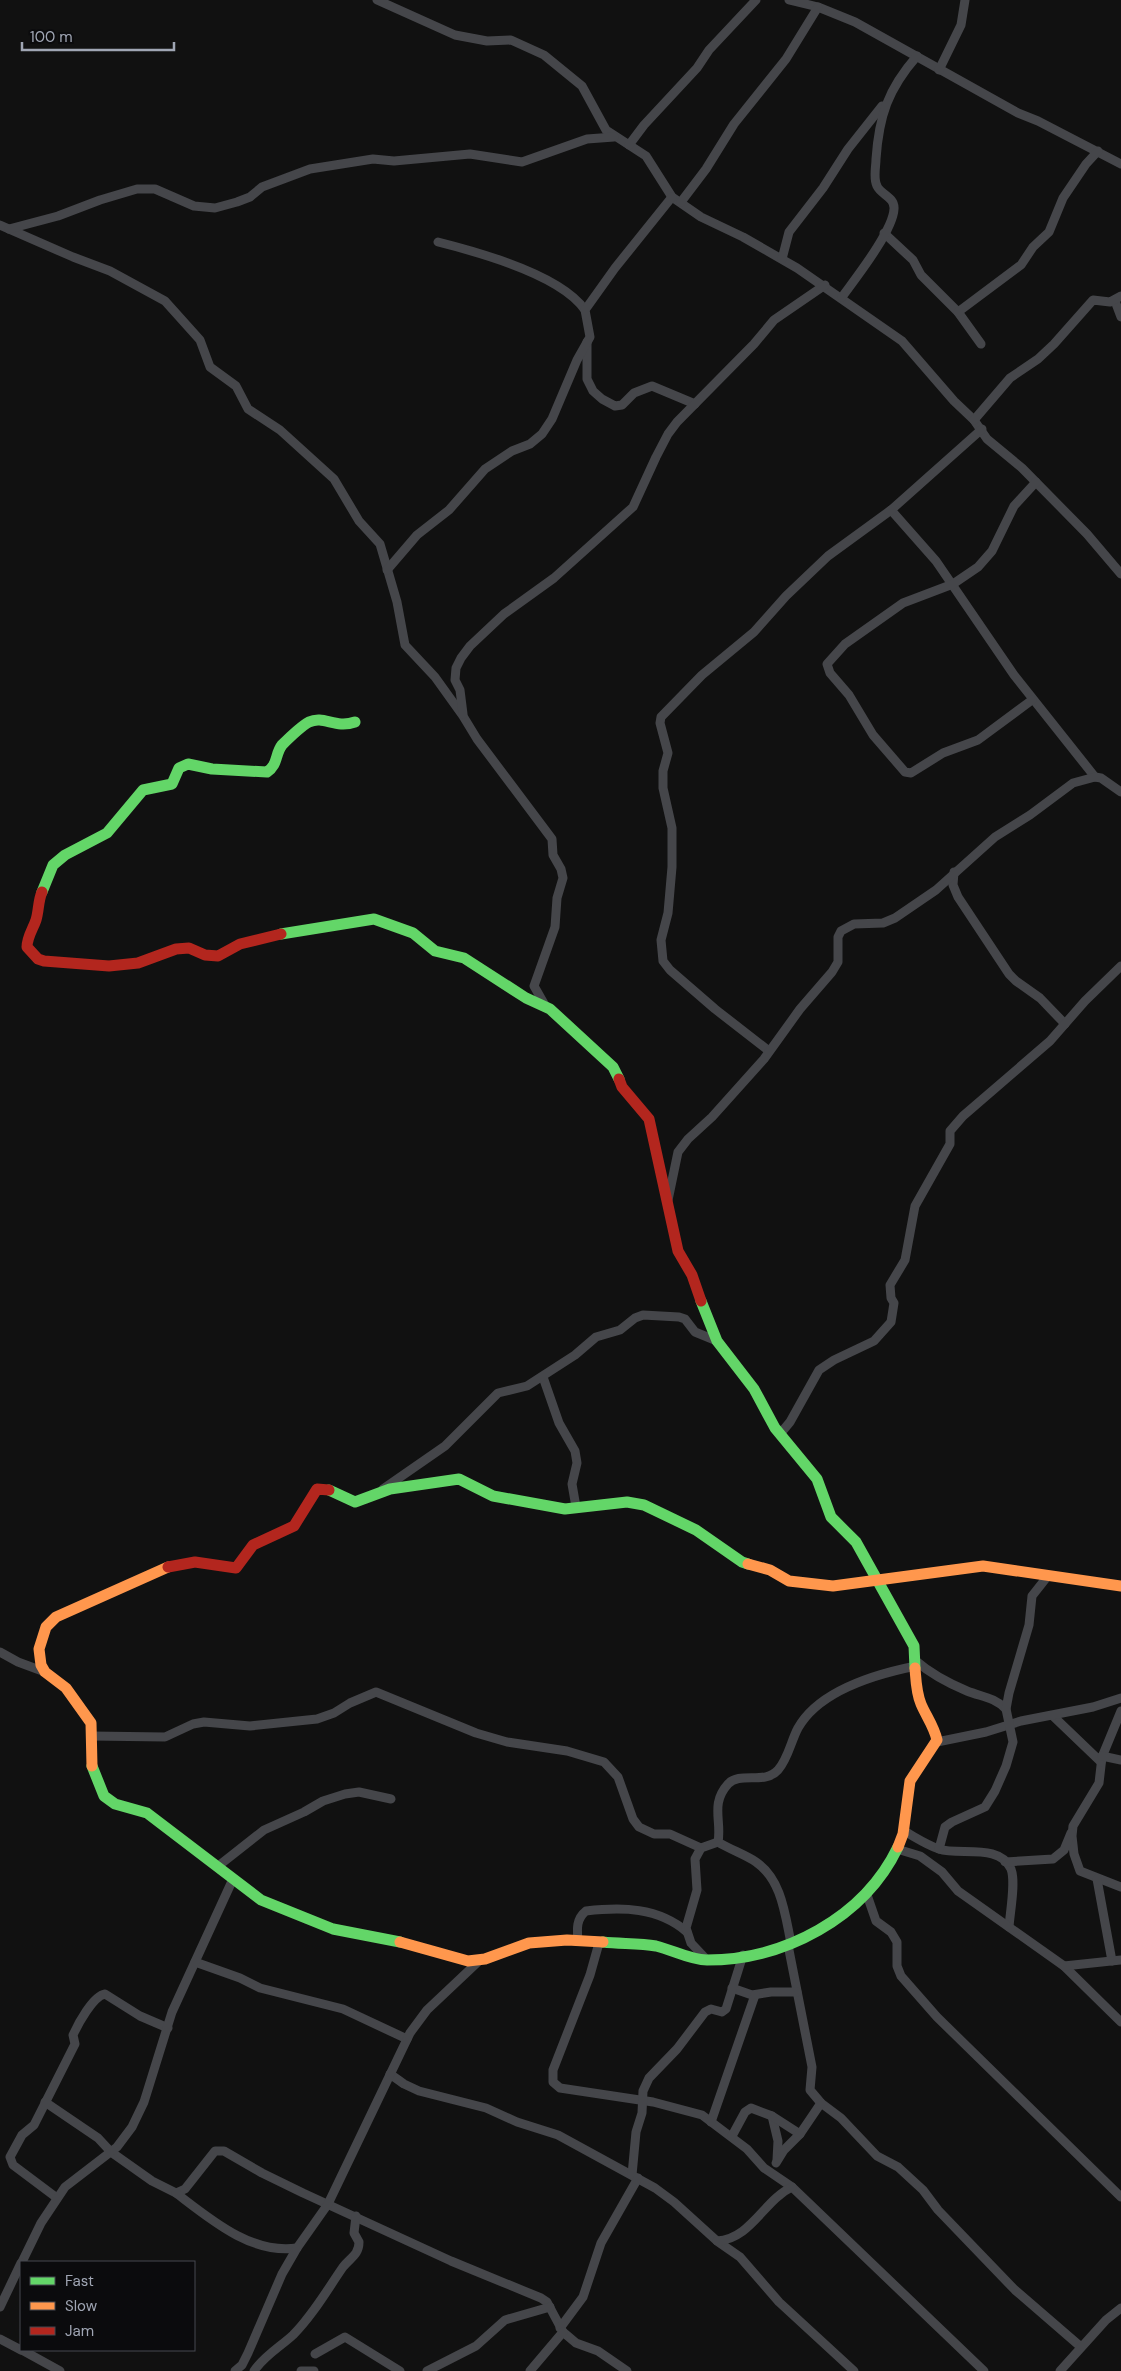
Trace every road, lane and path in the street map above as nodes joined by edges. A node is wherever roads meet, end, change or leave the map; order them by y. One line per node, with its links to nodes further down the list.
1 (377, 0): 10 (street)
2 (756, 0): 11 (street)
3 (789, 0): 5 (street)
4 (965, 0): 8 (street)
5 (808, 2): 6 (street)
6 (818, 7): 7 (street); 15 (street)
7 (917, 56): 8 (street); 9 (street)
8 (939, 70): 12 (street)
9 (886, 102): 18 (street); 20 (street)
10 (614, 137): 11 (street); 17 (street)
11 (630, 145): 14 (street)
12 (1098, 151): 13 (street); 25 (street)
13 (1121, 164)
14 (672, 197): 15 (street); 24 (street)
15 (681, 202): 20 (street)
16 (0, 225): 17 (street)
17 (10, 229): 34 (street)
18 (884, 233): 22 (street); 25 (street)
19 (438, 242): 24 (street)
20 (782, 259): 21 (street)
21 (825, 285): 22 (street); 29 (street)
22 (842, 297): 30 (street)
23 (1118, 299): 26 (street); 30 (street)
24 (585, 310): 27 (street)
25 (958, 312): 28 (street)
26 (1121, 317)
27 (587, 342): 29 (street); 34 (street)
28 (981, 344)
29 (694, 404): 38 (street)
30 (974, 420): 31 (street)
31 (982, 429): 32 (street); 33 (street)
32 (1036, 482): 35 (street); 36 (street)
33 (891, 510): 36 (street); 46 (street)
34 (387, 570): 38 (street)
35 (1121, 574)
36 (953, 584): 37 (street); 37 (street)
37 (1032, 700): 40 (street)
38 (464, 716): 44 (street)
39 (355, 722): 44 (street)
40 (1095, 777): 41 (street); 42 (street)
41 (1121, 792)
42 (954, 872): 45 (street); 46 (street)
43 (1121, 966): 45 (street)
44 (546, 1007): 47 (street)
45 (1065, 1024): 50 (street)
46 (769, 1051): 47 (street)
47 (667, 1204): 48 (street)
48 (717, 1341): 49 (street); 50 (street)
49 (543, 1377): 51 (street); 52 (street)
50 (780, 1434): 54 (street)
51 (376, 1494): 52 (street); 58 (street)
52 (576, 1507): 54 (street)
53 (1047, 1577): 54 (street); 55 (street); 60 (street)
54 (876, 1579): 57 (street)
55 (1121, 1586)
56 (0, 1652): 58 (street)
57 (916, 1663): 60 (street); 65 (street); 71 (street)
58 (45, 1672): 64 (street)
59 (1121, 1698): 62 (street)
60 (1006, 1709): 63 (street)
61 (1121, 1711): 66 (street)
62 (1053, 1716): 63 (street); 66 (street)
63 (1010, 1724): 65 (street); 74 (street)
64 (92, 1736): 72 (street); 76 (street)
65 (937, 1742): 69 (street)
66 (1102, 1759): 67 (street); 70 (street)
67 (1121, 1760)
68 (391, 1799): 76 (street)
69 (904, 1831): 73 (street); 74 (street)
70 (1072, 1831): 75 (street); 78 (street)
71 (718, 1842): 72 (street); 85 (street)
72 (701, 1848): 82 (street)
73 (897, 1849): 80 (street); 81 (street)
74 (939, 1849): 75 (street)
75 (1005, 1862): 81 (street)
76 (216, 1867): 77 (street)
77 (233, 1878): 87 (street); 90 (street)
78 (1097, 1879): 79 (street); 89 (street)
79 (1121, 1888)
80 (866, 1892): 85 (street); 112 (street)
81 (1009, 1927): 91 (street)
82 (687, 1932): 83 (street); 88 (street)
83 (578, 1941): 84 (street); 87 (street)
84 (599, 1943): 88 (street); 99 (street)
85 (790, 1944): 86 (street); 93 (street)
86 (743, 1955): 88 (street); 92 (street)
87 (480, 1960): 97 (street)
88 (707, 1960)
89 (1117, 1960): 91 (street)
90 (195, 1962): 96 (street); 97 (street)
91 (1064, 1966): 95 (street)
92 (732, 1988): 94 (street); 99 (street)
93 (797, 1992): 94 (street); 101 (street)
94 (755, 1995): 103 (street)
95 (1121, 2022)
96 (168, 2028): 100 (street); 106 (street)
97 (407, 2040): 98 (street)
98 (390, 2074): 108 (street); 114 (street)
99 (642, 2101): 103 (street); 108 (street)
100 (45, 2102): 106 (street); 113 (street)
101 (821, 2103): 104 (street); 125 (street)
102 (772, 2116): 104 (street); 105 (street); 107 (street)
103 (711, 2122): 105 (street)
104 (800, 2134): 107 (street)
105 (732, 2136): 109 (street)
106 (110, 2152): 111 (street); 113 (street)
107 (776, 2163): 109 (street)
108 (635, 2177): 116 (street); 123 (street)
109 (778, 2177): 110 (street)
110 (792, 2187): 116 (street); 141 (street)
111 (176, 2193): 114 (street); 117 (street)
112 (1121, 2196)
113 (57, 2198): 118 (street)
114 (328, 2204): 115 (street); 117 (street)
115 (356, 2216): 121 (street); 132 (street)
116 (717, 2241): 140 (street)
117 (297, 2248): 131 (street)
118 (22, 2261)
119 (20, 2265): 120 (street)
120 (0, 2307)
121 (550, 2307): 123 (street); 136 (street)
122 (1121, 2308): 125 (street)
123 (561, 2330): 129 (street); 137 (street)
124 (0, 2339): 126 (street)
125 (1081, 2347): 142 (street)
126 (20, 2349)
127 (23, 2351): 130 (street)
128 (315, 2354): 135 (street)
129 (607, 2358): 138 (street); 139 (street)
130 (60, 2371)
131 (235, 2371)
132 (254, 2371)
133 (301, 2371): 134 (street)
134 (314, 2371)
135 (400, 2371)
136 (427, 2371)
137 (530, 2371)
138 (614, 2371)
139 (627, 2371)
140 (854, 2371)
141 (984, 2371)
142 (1060, 2371)

